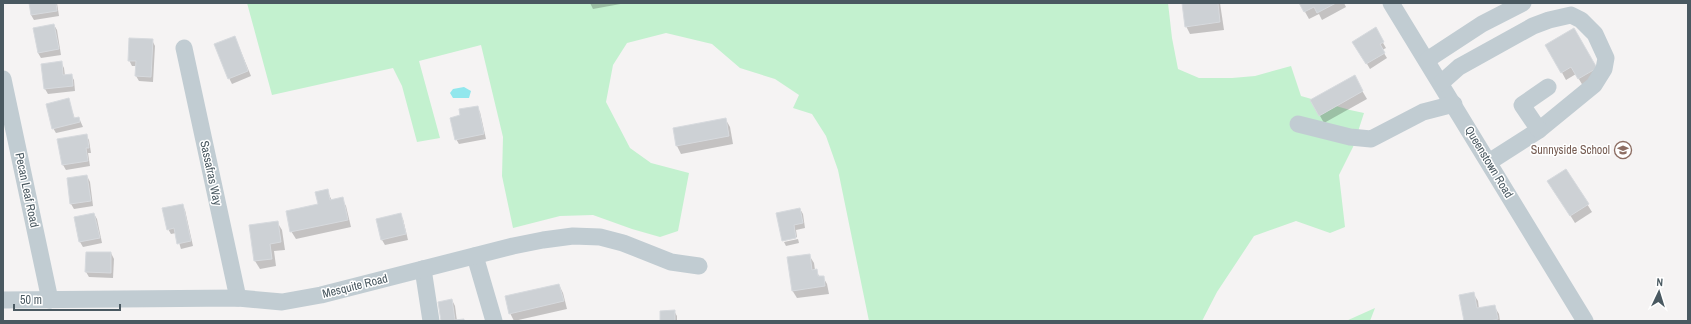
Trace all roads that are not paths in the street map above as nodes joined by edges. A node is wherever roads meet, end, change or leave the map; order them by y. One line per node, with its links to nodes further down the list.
1 (1523, 3): 3 (street)
2 (1396, 4): 5 (street, Queenstown Road)
3 (1450, 45): 5 (street); 7 (street)
4 (184, 48): 16 (street, Sassafras Way)
5 (1427, 60): 7 (street, Queenstown Road)
6 (3, 79): 18 (street, Pecan Leaf Road)
7 (1440, 82): 9 (street, Queenstown Road); 11 (street)
8 (1548, 87): 11 (street)
9 (1454, 104): 10 (street); 12 (street, Queenstown Road)
10 (1298, 124)
11 (1539, 130): 12 (street)
12 (1489, 162): 21 (street, Queenstown Road)
13 (475, 256): 14 (street, Mesquite Road); 15 (street, Mesquite Road); 20 (street)
14 (699, 266)
15 (423, 269): 16 (street, Mesquite Road); 19 (street)
16 (238, 298): 18 (street, Mesquite Road)
17 (3, 300): 18 (street, Mesquite Road)
18 (50, 300)
19 (431, 321)
20 (494, 321)
21 (1585, 321)

